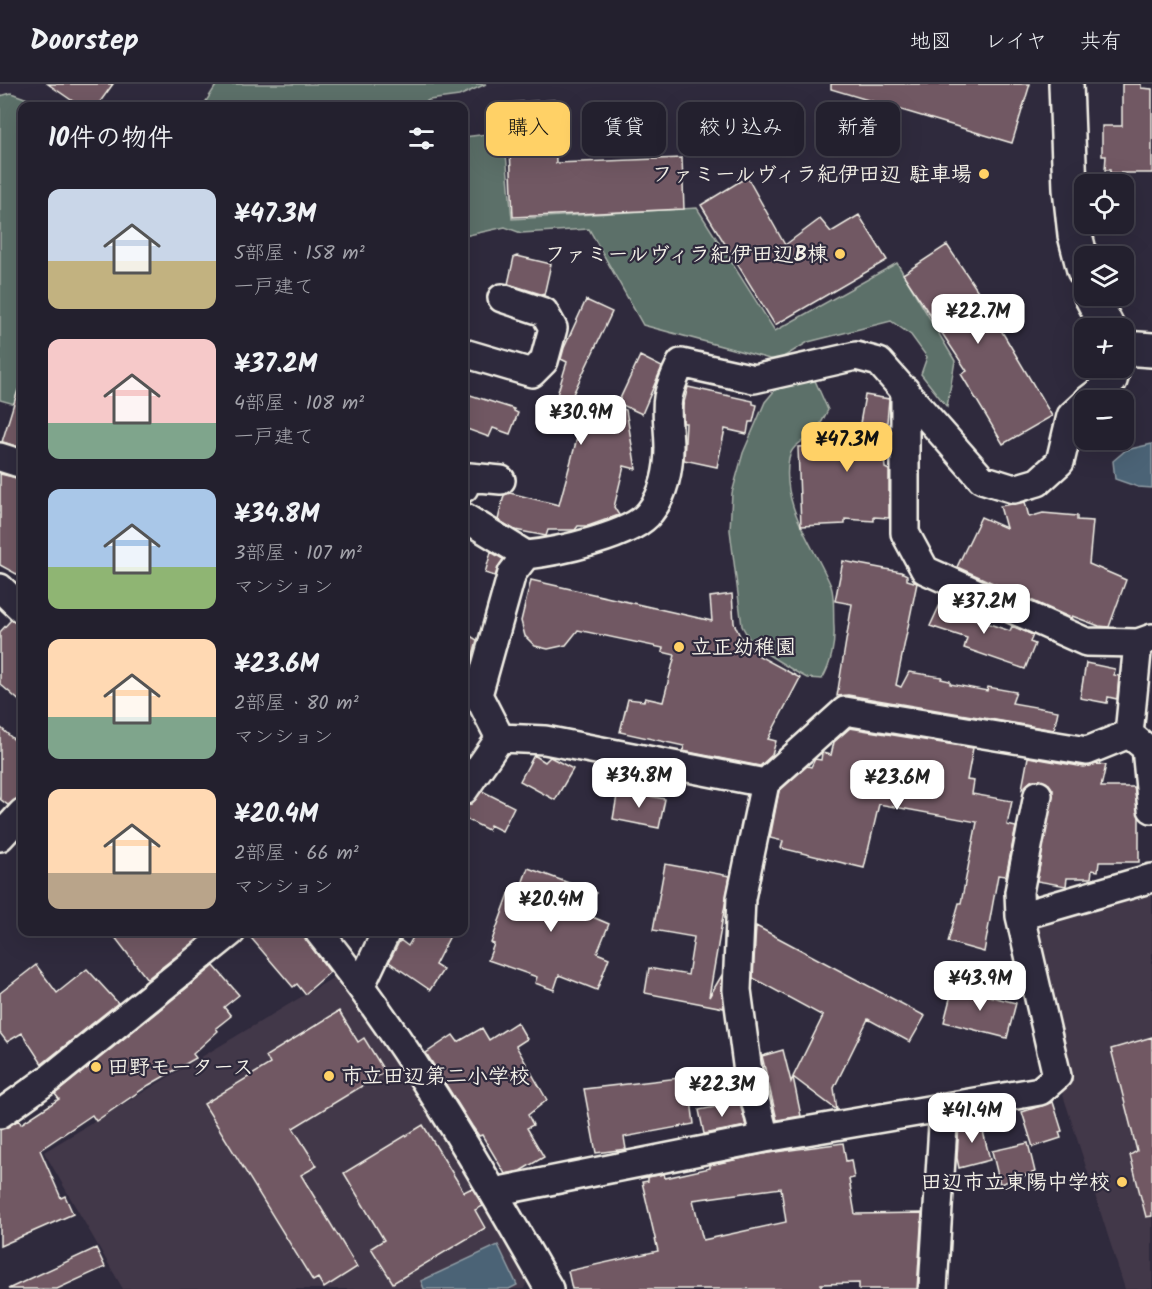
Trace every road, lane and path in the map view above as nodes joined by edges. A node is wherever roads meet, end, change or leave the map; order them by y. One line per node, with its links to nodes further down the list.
1 (1066, 84): 2 (street)
2 (1078, 246)
3 (502, 298): 6 (street)
4 (1134, 349): 5 (street)
5 (1152, 350)
6 (468, 354)
7 (1114, 378): 9 (street)
8 (905, 390): 10 (street); 16 (street); 19 (street)
9 (1101, 390)
10 (1074, 413)
11 (0, 457): 12 (street)
12 (18, 463)
13 (468, 479): 14 (street)
14 (501, 480)
15 (468, 519): 16 (street)
16 (526, 555): 20 (street)
17 (0, 588): 18 (street)
18 (18, 605)
19 (1145, 641): 21 (street)
20 (471, 687): 22 (street)
21 (1129, 734): 23 (street); 26 (street)
22 (500, 738): 23 (street); 24 (street)
23 (765, 783): 37 (street)
24 (468, 784)
25 (1038, 795): 30 (street)
26 (1152, 808)
27 (18, 817): 28 (street)
28 (0, 837)
29 (1152, 878): 30 (street)
30 (1020, 916): 35 (street)
31 (226, 936): 36 (street)
32 (321, 936): 34 (street)
33 (384, 936): 34 (street)
34 (361, 985): 38 (street)
35 (944, 1109): 37 (street); 40 (street)
36 (0, 1114)
37 (765, 1138): 38 (street)
38 (494, 1192): 39 (street)
39 (549, 1289)
40 (933, 1289)

